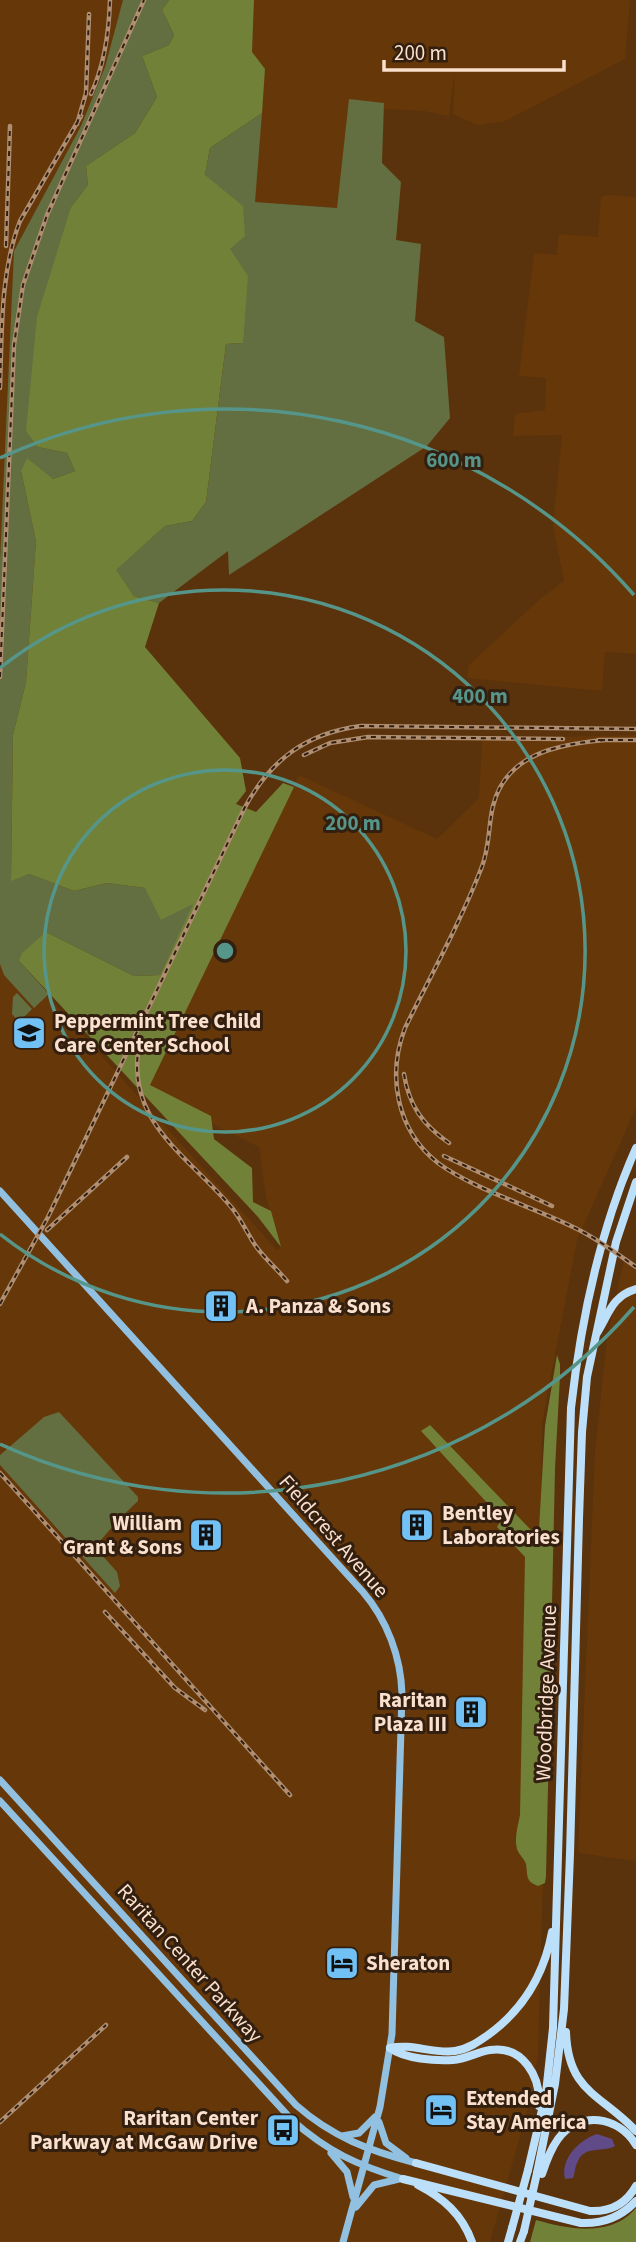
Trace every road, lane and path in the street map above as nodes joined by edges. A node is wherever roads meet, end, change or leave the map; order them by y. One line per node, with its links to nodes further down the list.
1 (636, 1148): 8 (main road, Woodbridge Avenue)
2 (636, 1182): 5 (main road, Woodbridge Avenue)
3 (0, 1191): 10 (main road, Fieldcrest Avenue)
4 (636, 1289): 5 (main road)
5 (594, 1339): 9 (main road, Woodbridge Avenue)
6 (0, 1780): 13 (main road, Raritan Center Parkway)
7 (0, 1801): 14 (main road, Raritan Center Parkway)
8 (558, 1892): 10 (main road); 19 (main road, Woodbridge Avenue)
9 (565, 1976): 12 (main road); 19 (main road, Woodbridge Avenue)
10 (390, 2048): 11 (main road, Fieldcrest Avenue); 19 (main road)
11 (380, 2107): 13 (main road); 16 (main road, Fieldcrest Avenue); 17 (main road)
12 (636, 2131)
13 (334, 2134): 16 (main road, Raritan Center Parkway)
14 (320, 2143): 18 (main road, Raritan Center Parkway); 23 (main road)
15 (636, 2146): 19 (main road)
16 (369, 2150): 17 (main road, Raritan Center Parkway); 18 (main road, Fieldcrest Avenue)
17 (416, 2164): 21 (main road)
18 (364, 2167): 20 (main road, Raritan Center Parkway); 23 (main road, Fieldcrest Avenue)
19 (536, 2173): 27 (main road, Woodbridge Avenue, bridge); 28 (main road, Woodbridge Avenue, bridge)
20 (403, 2179): 22 (main road); 24 (main road); 26 (main road)
21 (636, 2186)
22 (636, 2201)
23 (352, 2210): 24 (main road, Fieldcrest Avenue)
24 (348, 2223): 25 (main road)
25 (343, 2242)
26 (472, 2242)
27 (508, 2242)
28 (520, 2242)

